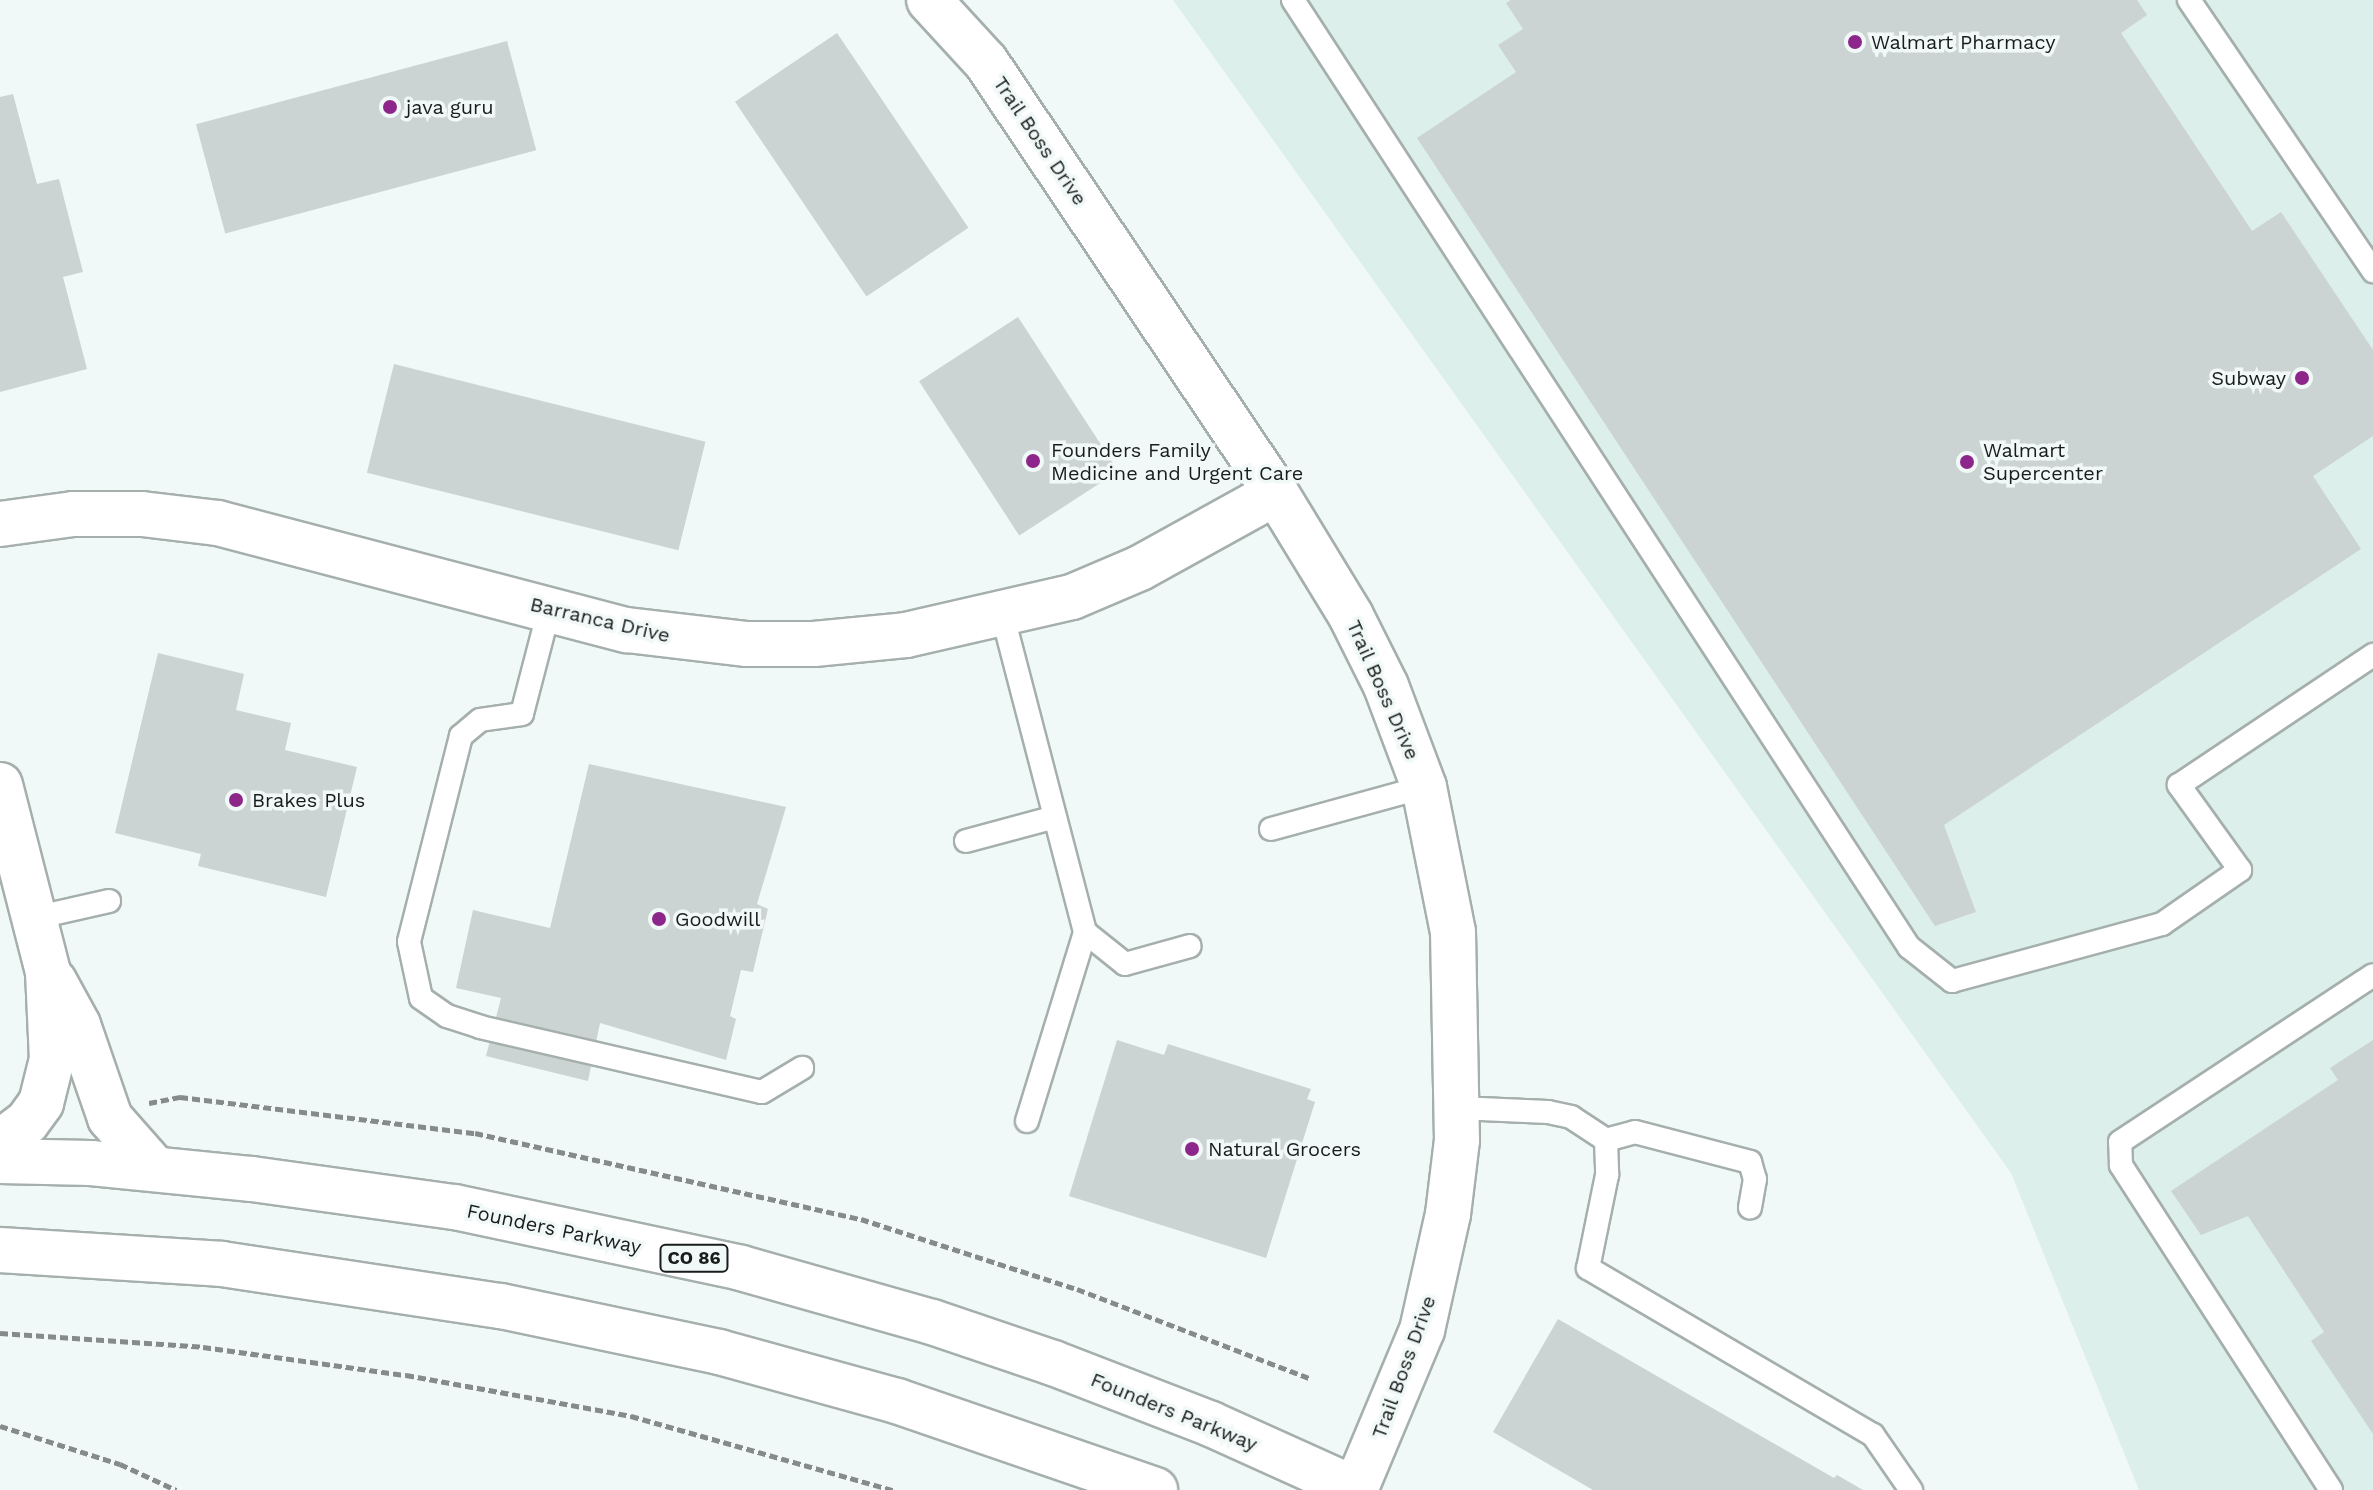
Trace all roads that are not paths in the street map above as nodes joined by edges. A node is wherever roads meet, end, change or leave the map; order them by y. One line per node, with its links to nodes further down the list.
1 (929, 0): 5 (main road, Trail Boss Drive)
2 (1293, 0): 9 (lane)
3 (2189, 0): 4 (lane)
4 (2373, 271)
5 (1276, 493): 8 (main road, Barranca Drive); 11 (main road, Trail Boss Drive)
6 (0, 524): 7 (main road, Barranca Drive)
7 (549, 610): 8 (main road, Barranca Drive); 21 (lane)
8 (1003, 617): 12 (lane)
9 (2373, 655)
10 (0, 785): 16 (main road)
11 (1424, 787): 13 (lane); 22 (main road, Trail Boss Drive)
12 (1055, 817): 14 (lane); 17 (lane)
13 (1271, 829)
14 (966, 841)
15 (109, 901): 16 (lane)
16 (34, 918): 19 (main road)
17 (1085, 932): 18 (lane); 23 (lane)
18 (1190, 946)
19 (48, 972): 25 (main road); 27 (main road)
20 (2373, 975): 33 (lane)
21 (802, 1068)
22 (1458, 1108): 24 (lane); 32 (main road, Trail Boss Drive)
23 (1027, 1121)
24 (1606, 1140): 28 (lane); 30 (lane)
25 (0, 1142)
26 (0, 1161): 27 (main road, Founders Parkway / CO 86)
27 (155, 1169): 32 (main road, Founders Parkway / CO 86)
28 (1750, 1208)
29 (0, 1250): 31 (main road)
30 (1906, 1487)
31 (1155, 1490)
32 (1356, 1490)
33 (2331, 1490)

